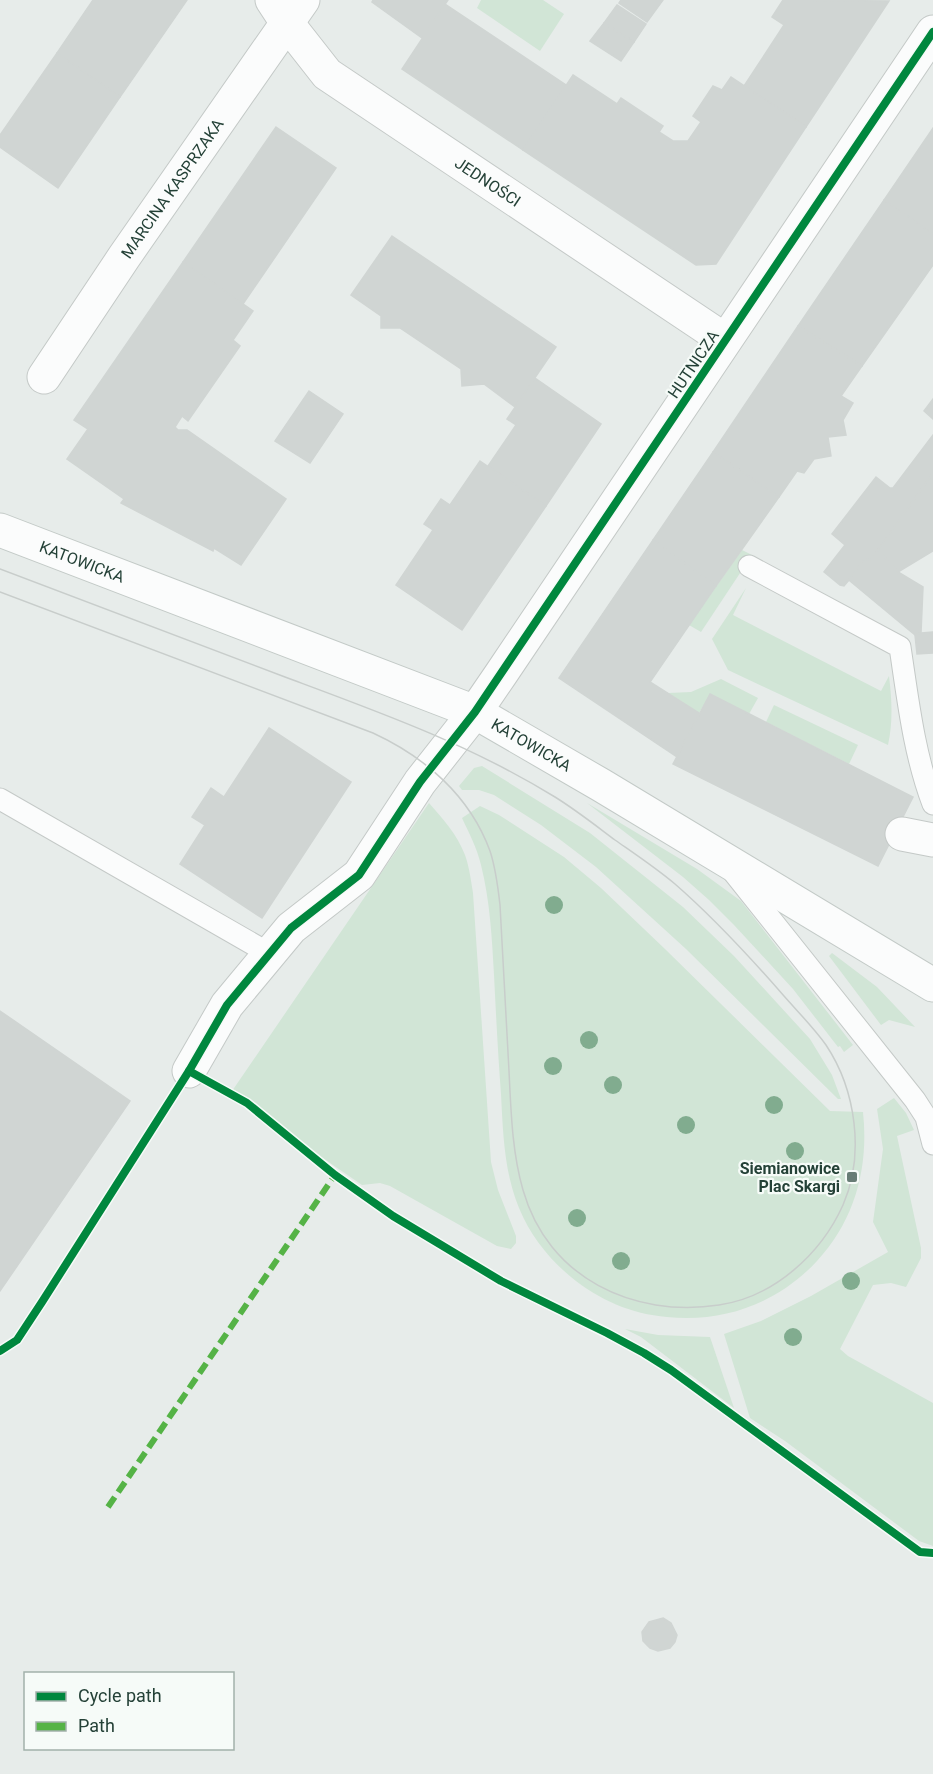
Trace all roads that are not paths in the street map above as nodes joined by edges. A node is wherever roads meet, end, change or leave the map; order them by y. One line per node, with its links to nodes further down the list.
1 (287, 8): 3 (street, JEDNOŚCI); 4 (street, MARCINA KASPRZAKA)
2 (933, 32): 3 (street, HUTNICZA)
3 (725, 340): 7 (street, HUTNICZA)
4 (44, 377)
5 (0, 530): 7 (street, KATOWICKA)
6 (749, 566): 9 (lane)
7 (475, 712): 10 (street, KATOWICKA); 11 (street, HUTNICZA)
8 (0, 799): 11 (lane)
9 (933, 804)
10 (722, 858): 12 (street, KATOWICKA); 14 (lane)
11 (270, 954): 13 (street, HUTNICZA)
12 (933, 985)
13 (189, 1071)
14 (933, 1144)

